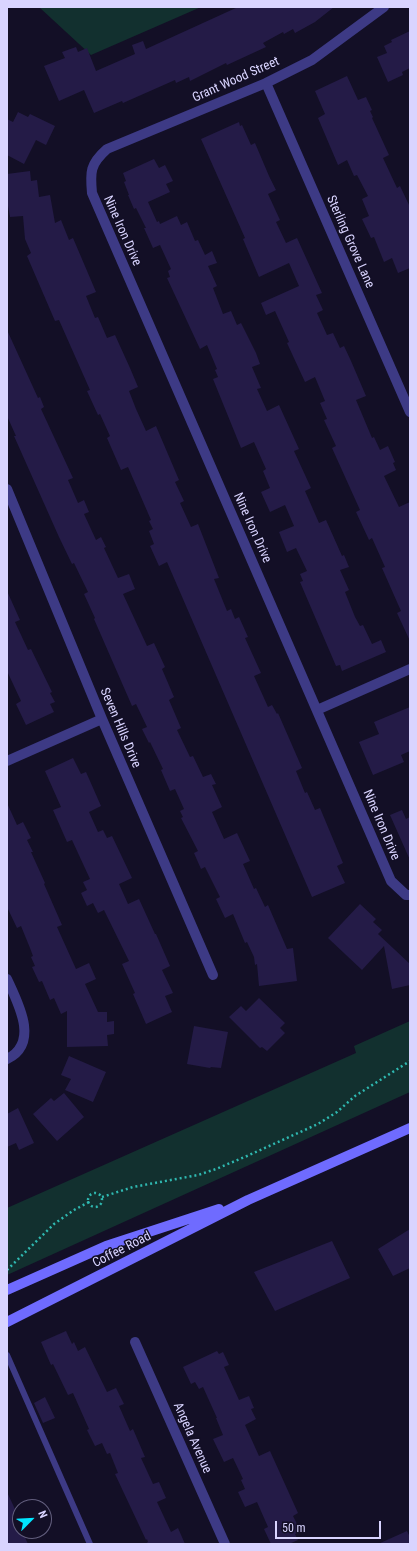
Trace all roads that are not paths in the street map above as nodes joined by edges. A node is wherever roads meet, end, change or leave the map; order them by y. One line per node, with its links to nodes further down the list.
1 (384, 7): 2 (street, Grant Wood Street)
2 (266, 83): 3 (street, Grant Wood Street); 4 (street, Sterling Grove Lane)
3 (94, 164): 7 (street, Nine Iron Drive)
4 (410, 412)
5 (7, 489): 8 (street, Seven Hills Drive)
6 (410, 668): 7 (street)
7 (317, 710): 10 (street, Nine Iron Drive)
8 (102, 719): 9 (street); 11 (street, Seven Hills Drive)
9 (7, 761)
10 (408, 895)
11 (214, 975)
12 (7, 980): 13 (street)
13 (10, 1058)
14 (410, 1128): 15 (main road, Coffee Road)
15 (248, 1200): 16 (main road, Coffee Road); 17 (main road, Coffee Road)
16 (7, 1290)
17 (7, 1322)
18 (135, 1342): 21 (street, Angela Avenue)
19 (7, 1355): 20 (lane)
20 (90, 1544)
21 (225, 1544)

